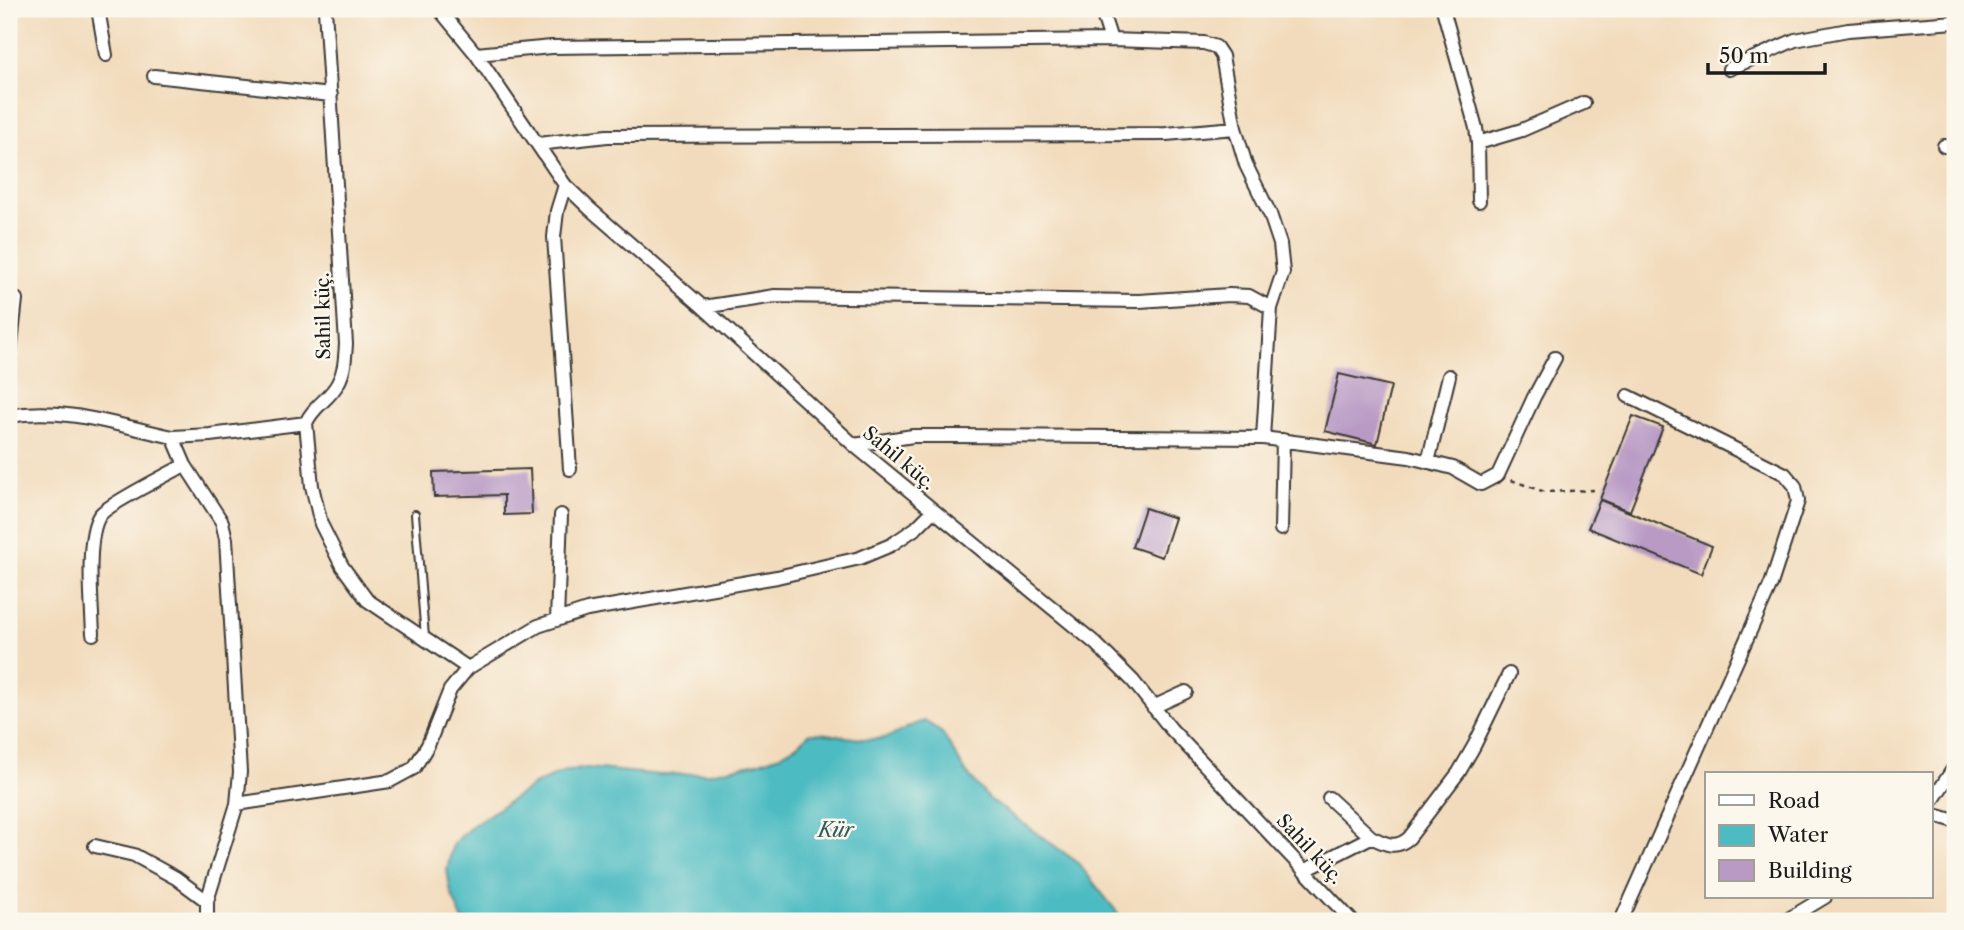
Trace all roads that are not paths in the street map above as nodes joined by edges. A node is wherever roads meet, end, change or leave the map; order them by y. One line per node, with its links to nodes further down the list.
1 (97, 9): 9 (street)
2 (325, 9): 12 (street, Sahil küç.)
3 (439, 9): 8 (street, Sahil küç.)
4 (1101, 9): 7 (street)
5 (1443, 9): 15 (street)
6 (1955, 22): 10 (street)
7 (1111, 40): 8 (street); 14 (street)
8 (476, 54): 16 (street, Sahil küç.)
9 (106, 55)
10 (1729, 69)
11 (154, 76): 12 (street)
12 (331, 95): 27 (street, Sahil küç.)
13 (1584, 103): 15 (street)
14 (1235, 128): 16 (street); 21 (street)
15 (1478, 143): 18 (street)
16 (538, 144): 17 (street, Sahil küç.)
17 (565, 185): 20 (street, Sahil küç.); 34 (street)
18 (1479, 201)
19 (16, 299): 23 (street)
20 (703, 307): 21 (street); 31 (street, Sahil küç.)
21 (1271, 308): 29 (street)
22 (1555, 358): 32 (street)
23 (9, 362)
24 (1449, 376): 32 (street)
25 (1628, 396): 59 (street)
26 (9, 416): 28 (street)
27 (306, 423): 28 (street); 41 (street)
28 (173, 436): 33 (street)
29 (1263, 438): 30 (street); 31 (street)
30 (1283, 440): 32 (street); 38 (street)
31 (853, 445): 35 (street, Sahil küç.)
32 (1428, 462)
33 (185, 465): 40 (street); 49 (street)
34 (570, 469)
35 (932, 512): 39 (street); 45 (street, Sahil küç.)
36 (415, 514): 41 (lane)
37 (561, 515): 39 (street)
38 (1281, 529)
39 (557, 620): 42 (street)
40 (93, 634)
41 (425, 639): 42 (street)
42 (468, 668): 49 (street)
43 (1509, 674): 52 (street)
44 (1186, 692): 45 (street)
45 (1153, 707): 54 (street, Sahil küç.)
46 (1955, 766): 48 (street)
47 (1329, 798): 52 (street)
48 (1932, 801)
49 (237, 804): 56 (street)
50 (1932, 814): 51 (street)
51 (1955, 821)
52 (1371, 837): 54 (street)
53 (95, 846): 56 (street)
54 (1304, 871): 58 (street, Sahil küç.)
55 (1823, 898): 60 (street)
56 (206, 901): 57 (street)
57 (207, 921)
58 (1352, 921)
59 (1621, 921)
60 (1785, 921)

